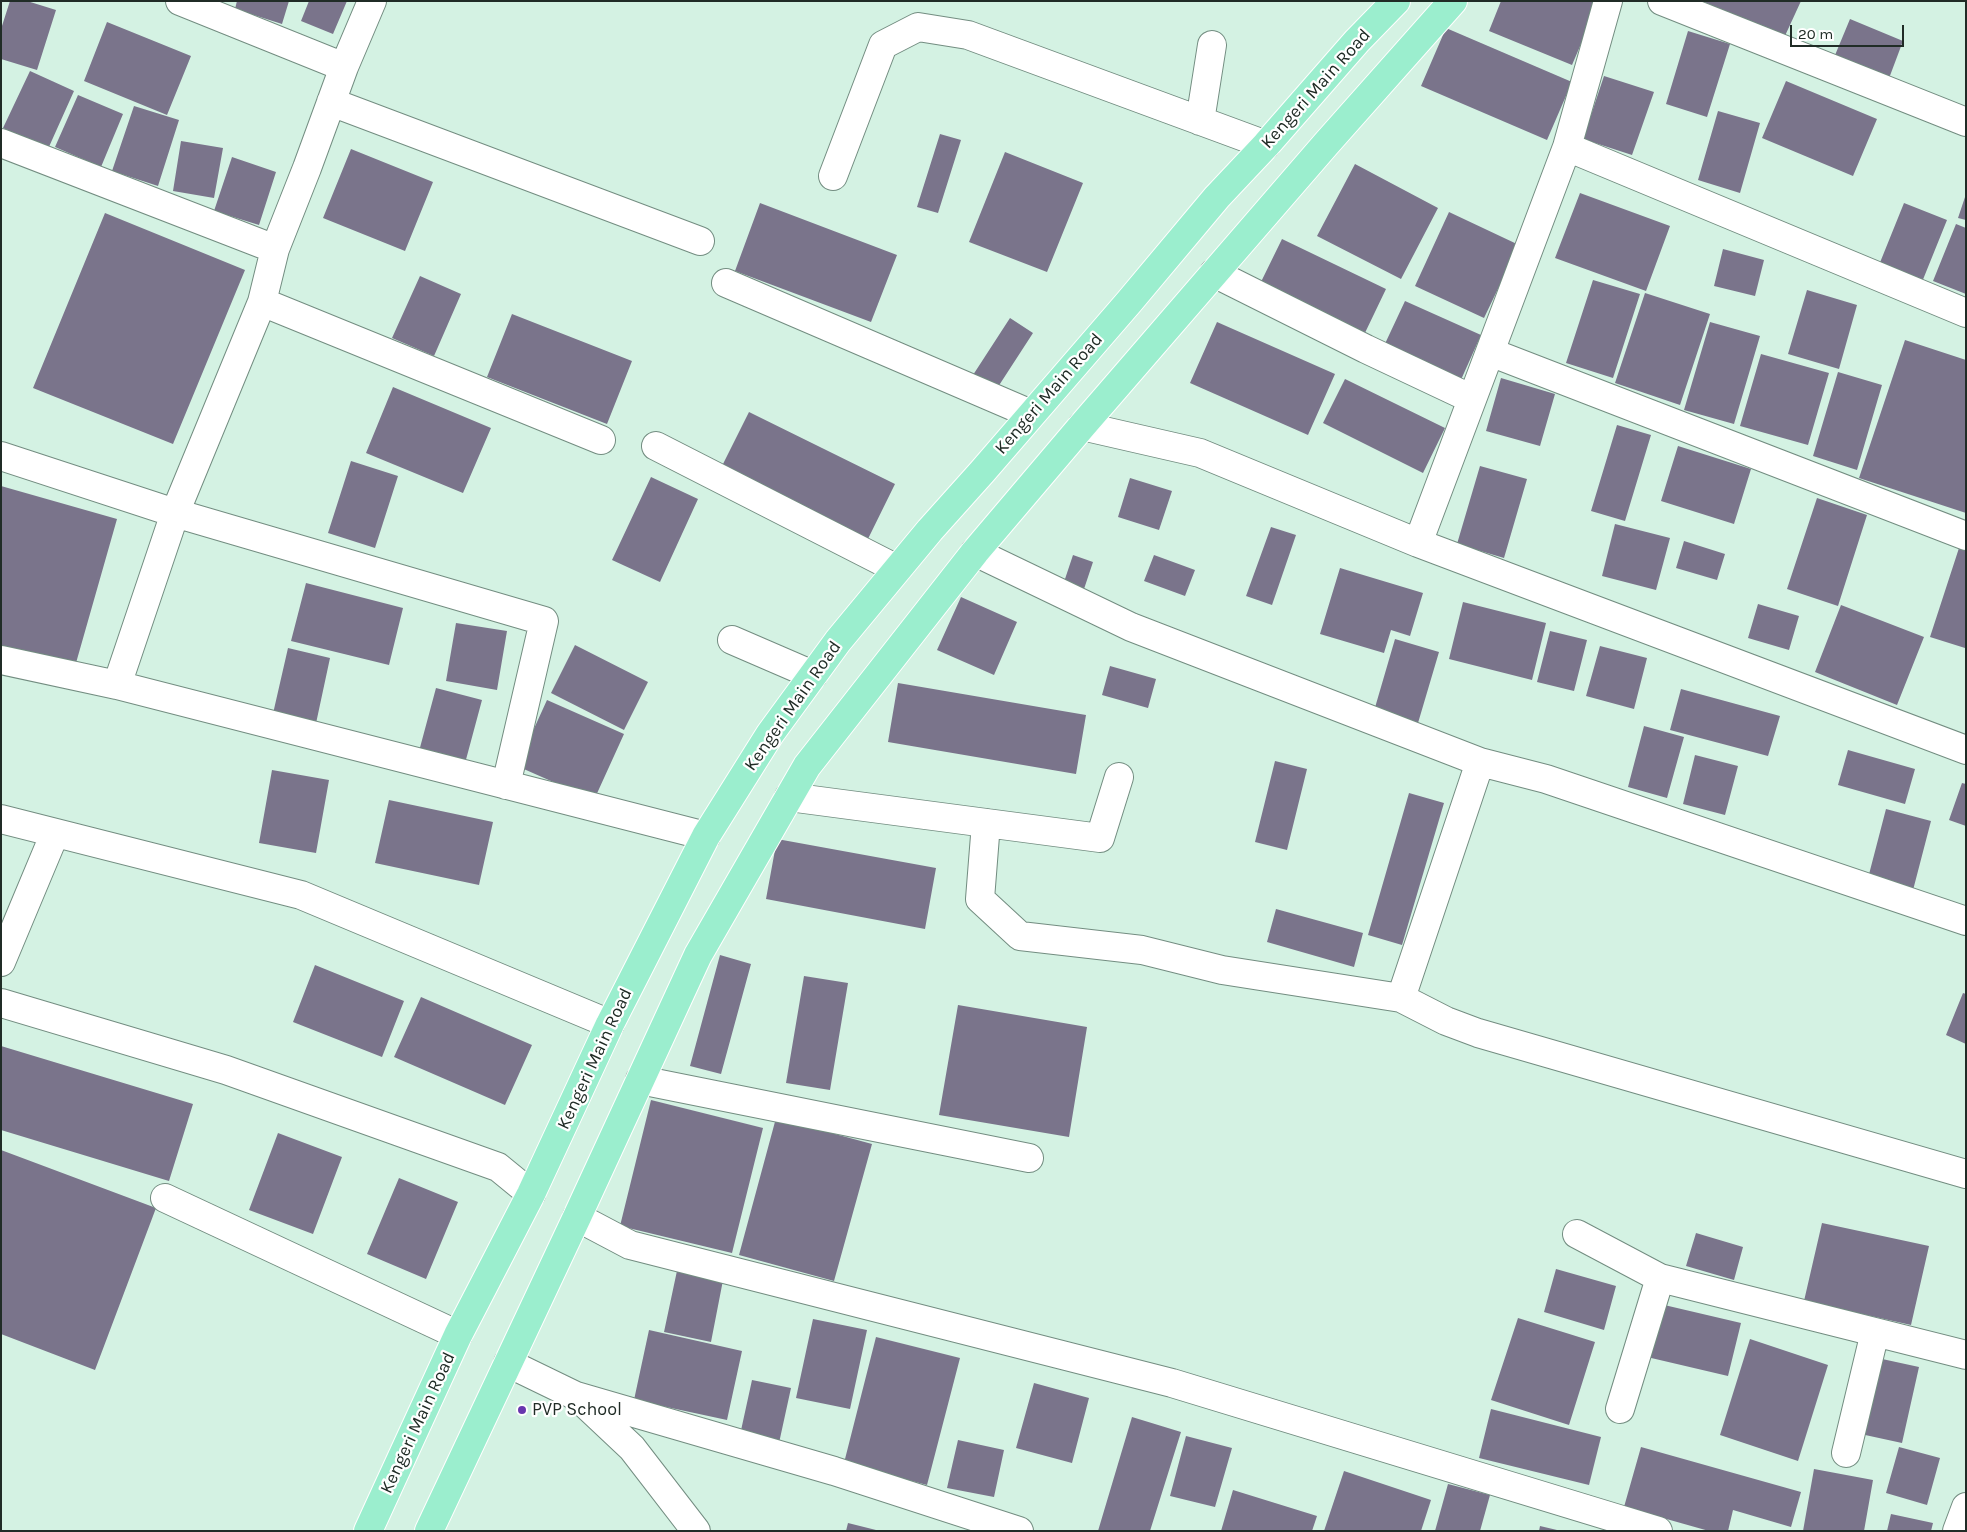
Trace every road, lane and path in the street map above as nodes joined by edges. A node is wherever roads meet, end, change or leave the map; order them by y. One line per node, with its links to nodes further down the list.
1 (180, 1): 8 (street)
2 (372, 1): 8 (street)
3 (1396, 1): 13 (main road, Kengeri Main Road)
4 (1453, 1): 18 (main road)
5 (1608, 1): 14 (street)
6 (1662, 1): 11 (street)
7 (1212, 45): 10 (street)
8 (344, 67): 9 (street)
9 (331, 102): 16 (street); 17 (street)
10 (1200, 121): 13 (street); 15 (street)
11 (1966, 122)
12 (1, 143): 17 (street)
13 (1266, 145): 24 (main road, Kengeri Main Road)
14 (1567, 148): 21 (street); 22 (street)
15 (833, 176)
16 (700, 241)
17 (275, 249): 20 (street)
18 (1214, 273): 23 (street); 25 (main road)
19 (726, 283): 24 (street)
20 (262, 302): 26 (street); 29 (street)
21 (1966, 313)
22 (1490, 352): 23 (street); 30 (street)
23 (1472, 399): 31 (street)
24 (1031, 414): 33 (main road, Kengeri Main Road)
25 (1082, 426): 31 (street); 32 (main road)
26 (601, 440)
27 (656, 446): 33 (street)
28 (1, 456): 29 (street)
29 (175, 513): 37 (street); 41 (street)
30 (1966, 536)
31 (1418, 543): 38 (street)
32 (976, 552): 39 (street); 42 (main road)
33 (897, 569): 36 (main road, Kengeri Main Road)
34 (732, 640): 36 (street)
35 (1, 660): 37 (street)
36 (813, 675): 46 (main road, Kengeri Main Road)
37 (118, 685): 41 (street)
38 (1966, 750)
39 (1480, 762): 47 (street); 49 (street)
40 (1119, 777): 44 (street)
41 (506, 785): 46 (street)
42 (789, 797): 44 (street); 52 (main road)
43 (1, 819): 45 (street)
44 (986, 823): 49 (street)
45 (55, 833): 48 (street); 51 (street)
46 (706, 836): 51 (main road, Kengeri Main Road)
47 (1966, 921)
48 (1, 962)
49 (1401, 998): 54 (street)
50 (1, 1003): 55 (street)
51 (610, 1024): 55 (main road, Kengeri Main Road)
52 (640, 1080): 53 (street); 57 (main road)
53 (1029, 1158)
54 (1966, 1174)
55 (531, 1194): 61 (main road, Kengeri Main Road)
56 (165, 1198): 61 (street)
57 (577, 1218): 63 (main road); 72 (street)
58 (1577, 1234): 59 (street)
59 (1660, 1278): 60 (street); 65 (street)
60 (1875, 1332): 62 (street); 66 (street)
61 (458, 1335): 68 (main road, Kengeri Main Road)
62 (1966, 1355)
63 (508, 1363): 64 (street); 69 (main road)
64 (576, 1396): 70 (street); 71 (street)
65 (1620, 1409)
66 (1846, 1453)
67 (1966, 1507): 73 (street)
68 (368, 1531)
69 (428, 1531)
70 (696, 1531)
71 (1019, 1531)
72 (1658, 1531)
73 (1957, 1531)

